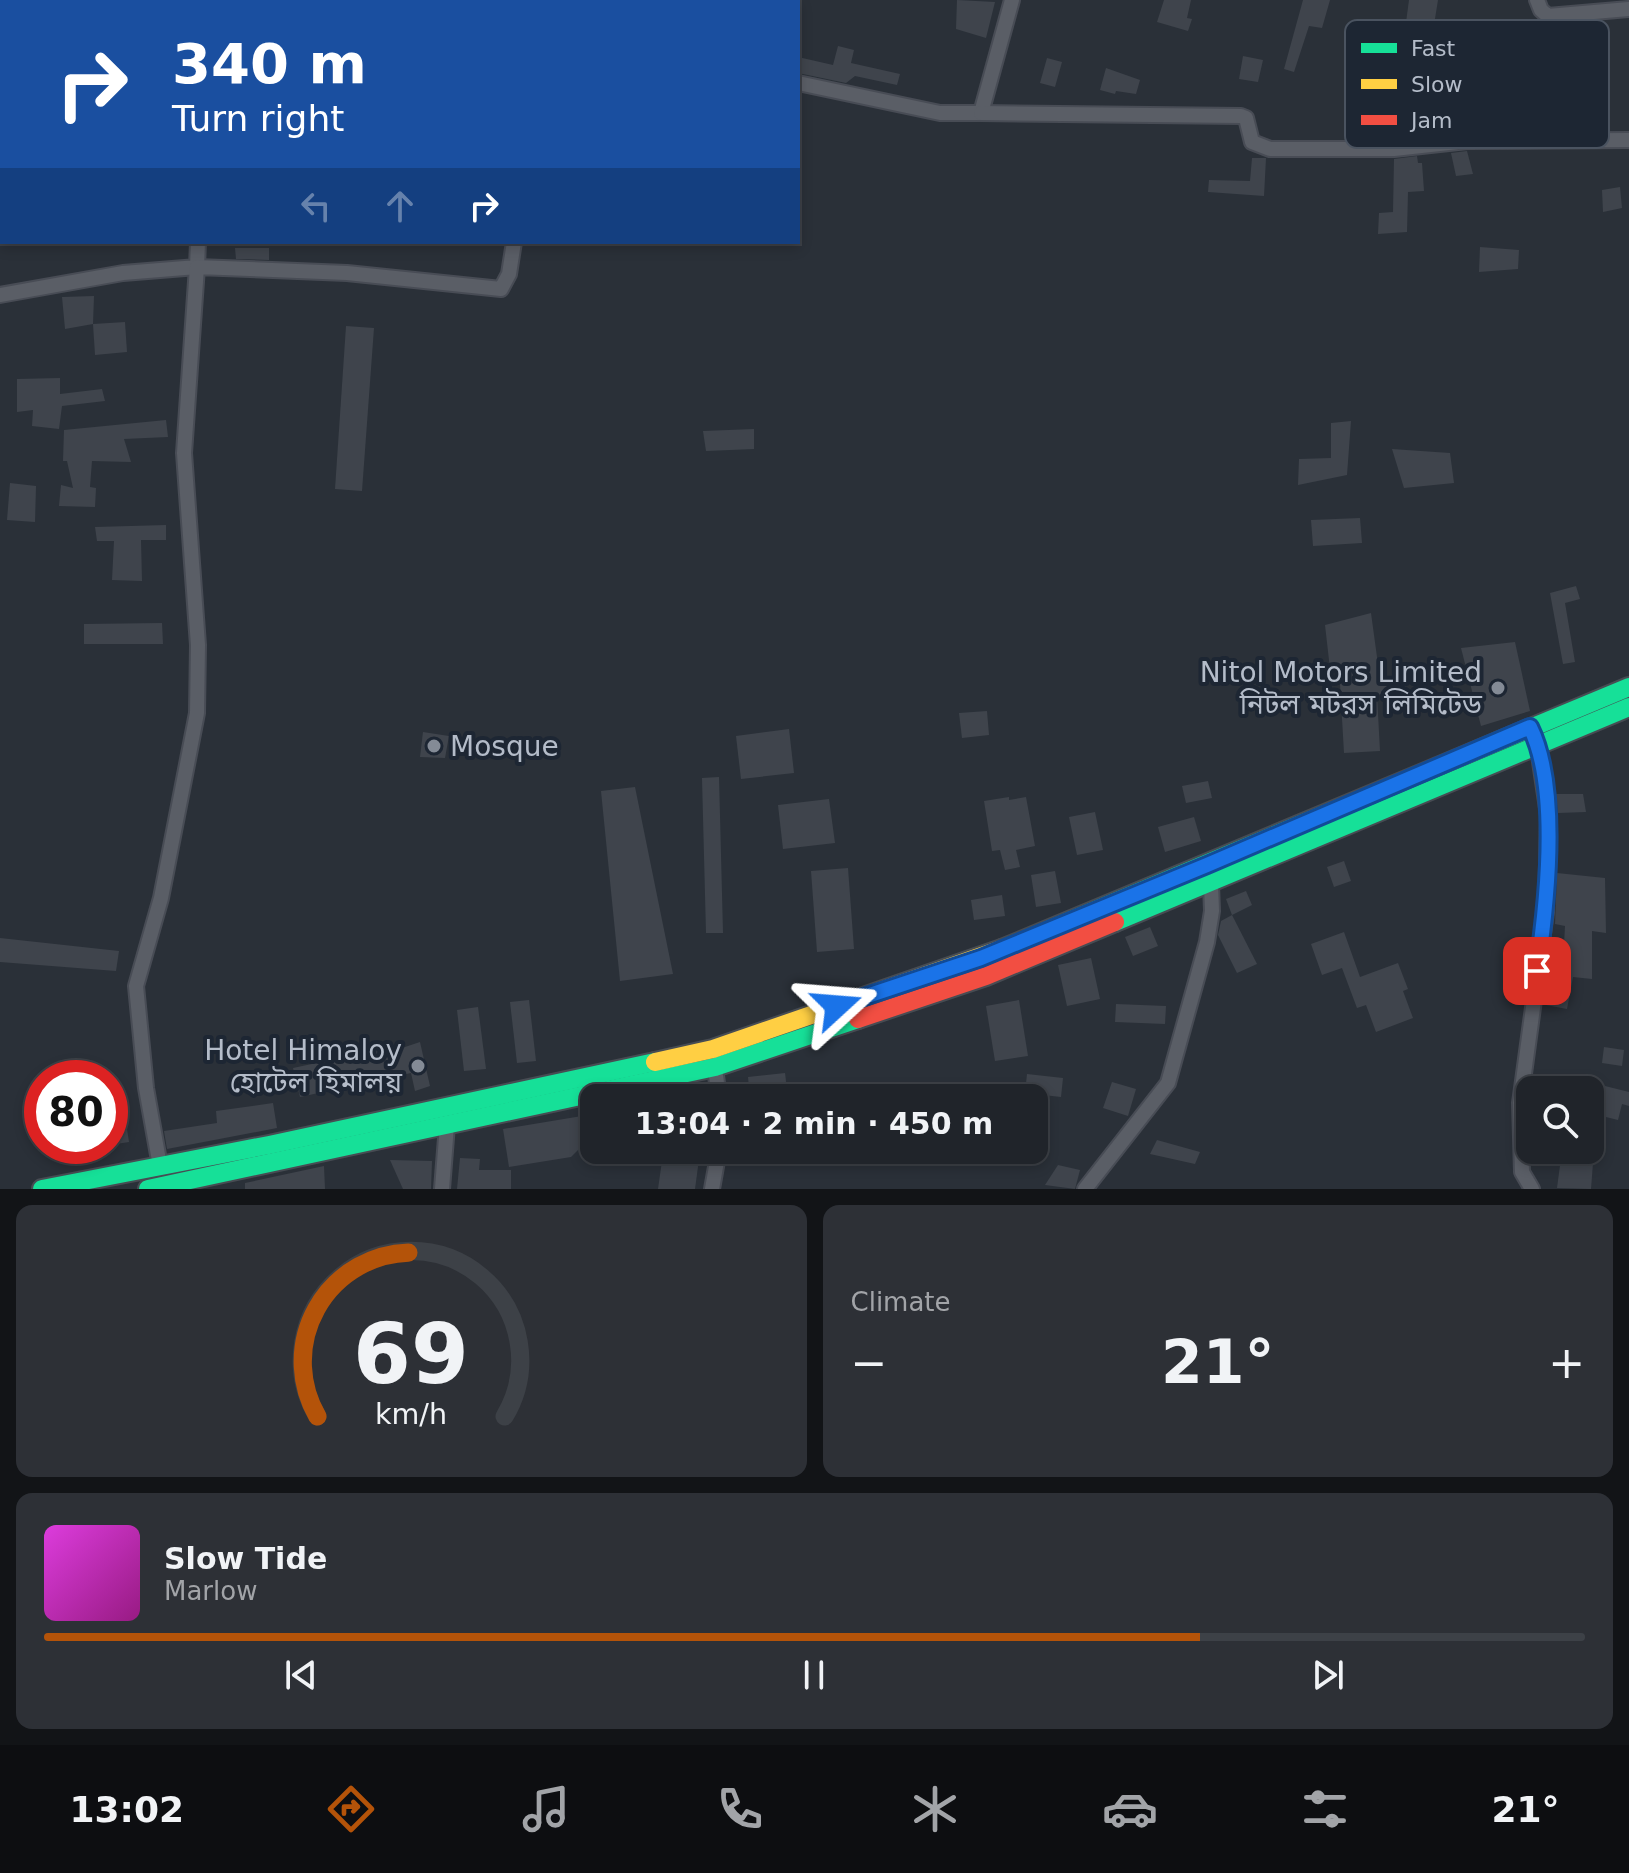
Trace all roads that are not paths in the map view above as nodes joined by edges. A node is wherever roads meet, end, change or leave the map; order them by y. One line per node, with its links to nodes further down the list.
1 (1012, 0): 5 (street)
2 (1537, 0): 3 (street)
3 (1629, 9)
4 (800, 83): 5 (street)
5 (981, 113): 8 (street)
6 (1609, 140): 7 (street)
7 (1629, 140)
8 (1403, 148)
9 (198, 244): 11 (street)
10 (514, 244): 11 (street)
11 (197, 267): 12 (street); 28 (street)
12 (0, 295)
13 (1629, 687): 15 (highway)
14 (1629, 707): 15 (highway)
15 (1534, 735): 16 (highway); 34 (street)
16 (1348, 815): 17 (highway); 18 (highway)
17 (1211, 884): 18 (highway); 33 (street)
18 (984, 967): 19 (highway); 20 (highway)
19 (897, 986): 20 (highway); 21 (highway)
20 (902, 1004): 21 (highway)
21 (714, 1058): 22 (highway); 23 (street)
22 (598, 1084)
23 (717, 1084)
24 (580, 1088): 25 (highway); 26 (highway)
25 (447, 1125): 26 (highway); 31 (street)
26 (270, 1154): 28 (highway); 30 (highway)
27 (716, 1164): 32 (street)
28 (160, 1166): 29 (highway)
29 (42, 1189)
30 (148, 1189)
31 (442, 1189)
32 (712, 1189)
33 (1085, 1189)
34 (1532, 1189)

